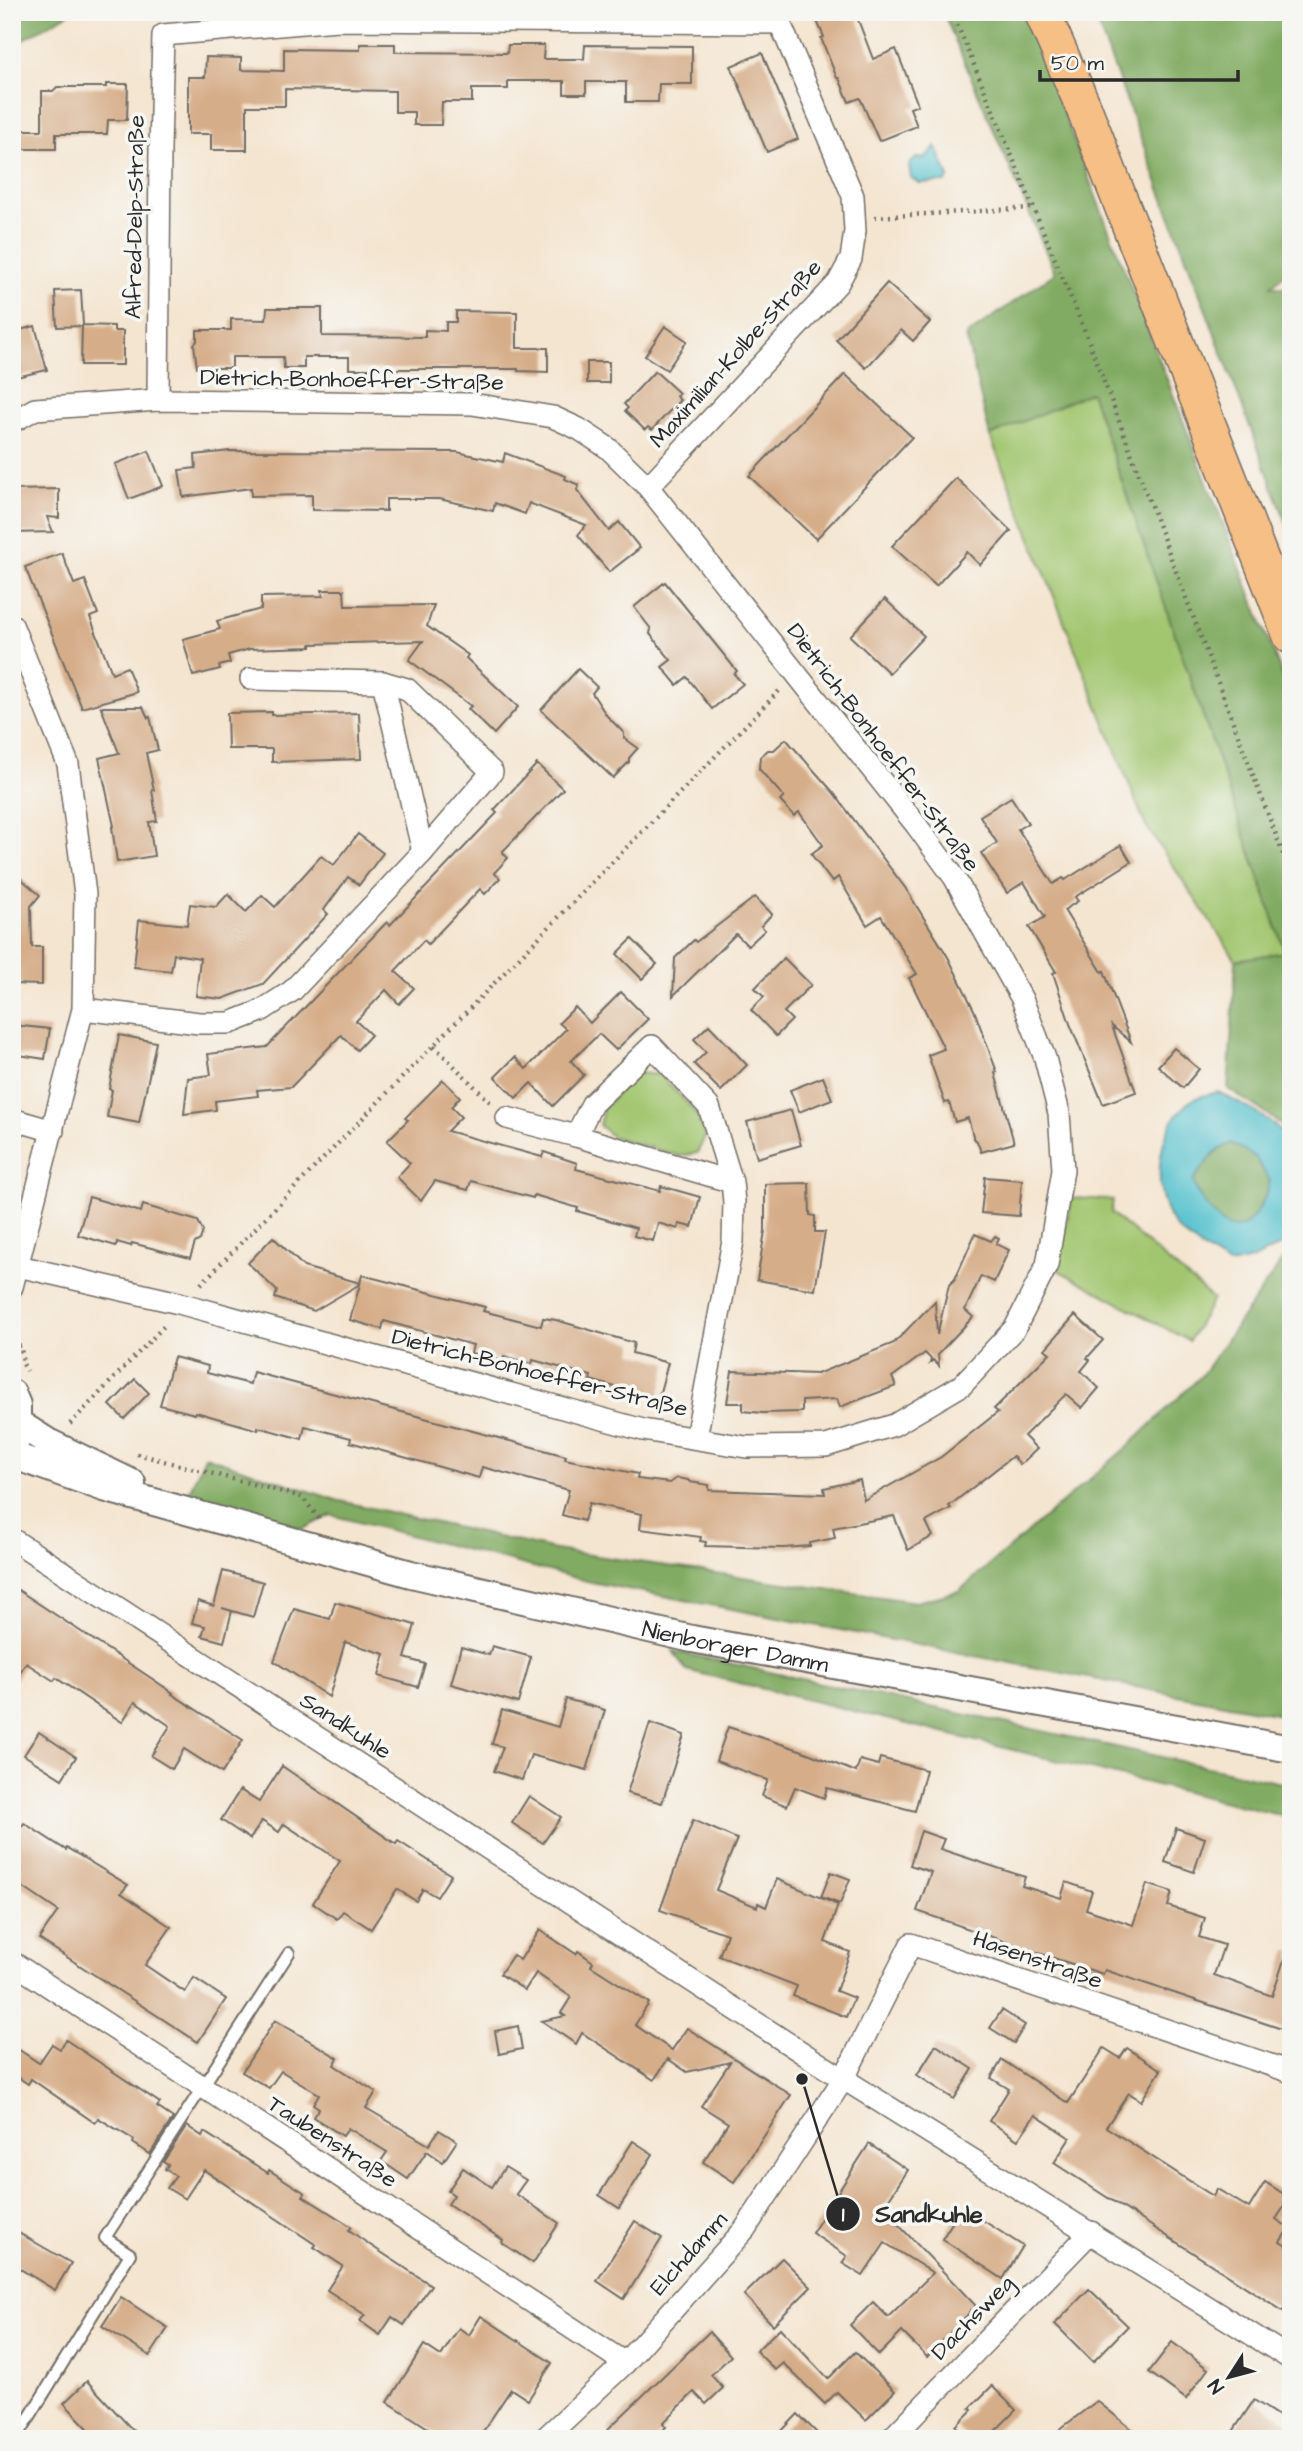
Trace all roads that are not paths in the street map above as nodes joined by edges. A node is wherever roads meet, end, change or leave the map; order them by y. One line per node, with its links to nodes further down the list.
1 (1042, 12): 8 (highway)
2 (577, 17): 3 (street); 4 (street, Alfred-Delp-Straße)
3 (779, 18): 6 (street, Maximilian-Kolbe-Straße)
4 (158, 400): 5 (street, Dietrich-Bonhoeffer-Straße); 6 (street, Dietrich-Bonhoeffer-Straße)
5 (12, 422)
6 (648, 487): 22 (street, Dietrich-Bonhoeffer-Straße)
7 (12, 625): 12 (street)
8 (1291, 636)
9 (251, 679): 10 (street)
10 (383, 682): 11 (street); 11 (street)
11 (423, 852): 12 (street)
12 (83, 1009): 15 (street)
13 (507, 1118): 16 (street)
14 (12, 1119): 15 (street)
15 (53, 1131): 18 (street)
16 (576, 1136): 17 (street); 17 (street)
17 (732, 1182): 22 (street)
18 (18, 1266): 19 (street); 22 (street, Dietrich-Bonhoeffer-Straße)
19 (12, 1287)
20 (12, 1393): 21 (street)
21 (15, 1434): 24 (street, Nienborger Damm)
22 (696, 1438)
23 (12, 1455): 24 (street, Nienborger Damm)
24 (186, 1512): 26 (street, Nienborger Damm)
25 (12, 1539): 30 (street, Sandkuhle)
26 (1291, 1749)
27 (289, 1953): 31 (lane)
28 (12, 1962): 31 (street, Taubenstraße)
29 (1291, 2072): 30 (street, Hasenstraße)
30 (844, 2078): 32 (street, Sandkuhle); 34 (street, Elchdamm)
31 (203, 2087): 34 (street, Taubenstraße); 35 (lane)
32 (1090, 2232): 33 (street, Sandkuhle); 37 (street, Dachsweg)
33 (1291, 2359)
34 (625, 2363): 36 (street, Elchdamm)
35 (14, 2439)
36 (544, 2439)
37 (891, 2439)

